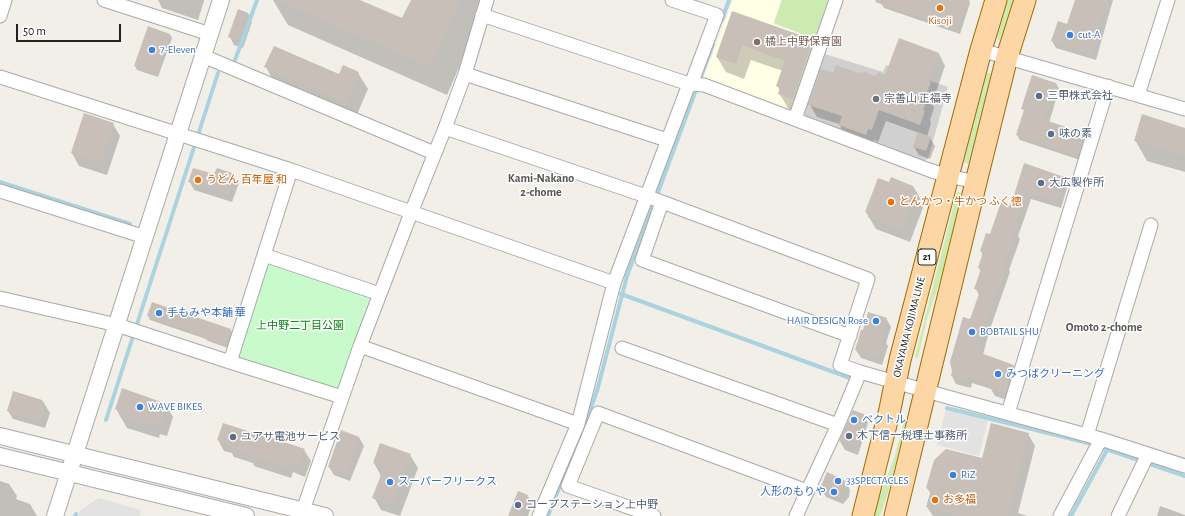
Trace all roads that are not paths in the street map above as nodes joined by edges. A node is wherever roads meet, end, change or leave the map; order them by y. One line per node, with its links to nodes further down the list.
1 (5, 0): 10 (street)
2 (104, 0): 12 (street)
3 (221, 0): 12 (street)
4 (487, 0): 11 (street)
5 (672, 0): 18 (street)
6 (836, 0): 22 (street)
7 (996, 0): 13 (main road, OKAYAMA KOJIMA LINE / 21)
8 (1025, 0): 15 (main road)
9 (1168, 0): 20 (street)
10 (0, 16)
11 (482, 16): 16 (street); 18 (street)
12 (210, 34): 14 (street)
13 (981, 50): 15 (street); 28 (main road, OKAYAMA KOJIMA LINE / 21)
14 (203, 56): 24 (street); 26 (street)
15 (1007, 57): 19 (street); 29 (main road)
16 (465, 74): 23 (street); 25 (street)
17 (0, 77): 24 (street)
18 (695, 84): 22 (street); 25 (street)
19 (1108, 86): 20 (street); 48 (street)
20 (1138, 95): 21 (street)
21 (1185, 109)
22 (795, 119): 28 (street)
23 (445, 128): 26 (street); 31 (street)
24 (177, 134): 27 (street); 34 (street)
25 (667, 140): 31 (street)
26 (434, 153): 32 (street)
27 (291, 170): 32 (street); 35 (street)
28 (948, 176): 29 (street); 45 (main road, OKAYAMA KOJIMA LINE / 21)
29 (976, 182): 46 (main road)
30 (0, 191): 34 (street)
31 (654, 199): 36 (street); 40 (street); 40 (street)
32 (411, 213): 36 (street); 37 (street)
33 (1151, 225): 51 (street)
34 (145, 237): 39 (street)
35 (264, 255): 37 (street); 43 (street)
36 (614, 283): 49 (street)
37 (380, 294): 41 (street)
38 (0, 298): 39 (street)
39 (129, 329): 43 (street); 54 (street)
40 (850, 336): 44 (street)
41 (360, 346): 47 (street); 49 (street)
42 (622, 348): 50 (street)
43 (230, 362): 47 (street)
44 (860, 372): 45 (street); 50 (street)
45 (896, 381): 46 (street); 67 (main road, OKAYAMA KOJIMA LINE / 21)
46 (926, 390): 48 (street); 68 (main road)
47 (342, 397): 60 (street)
48 (1008, 413): 51 (street)
49 (578, 424): 64 (street)
50 (838, 425): 59 (street)
51 (1086, 435): 53 (street)
52 (0, 436): 54 (street)
53 (1099, 444): 56 (street); 69 (street)
54 (75, 453): 58 (street); 60 (street)
55 (0, 456): 58 (street)
56 (1145, 459): 57 (street); 70 (street)
57 (1185, 466)
58 (69, 473): 61 (street); 62 (street)
59 (807, 491): 65 (street); 66 (street)
60 (302, 513): 63 (street)
61 (55, 516)
62 (246, 516)
63 (325, 516)
64 (539, 516)
65 (654, 516)
66 (796, 516)
67 (863, 516)
68 (895, 516)
69 (1060, 516)
70 (1118, 516)

